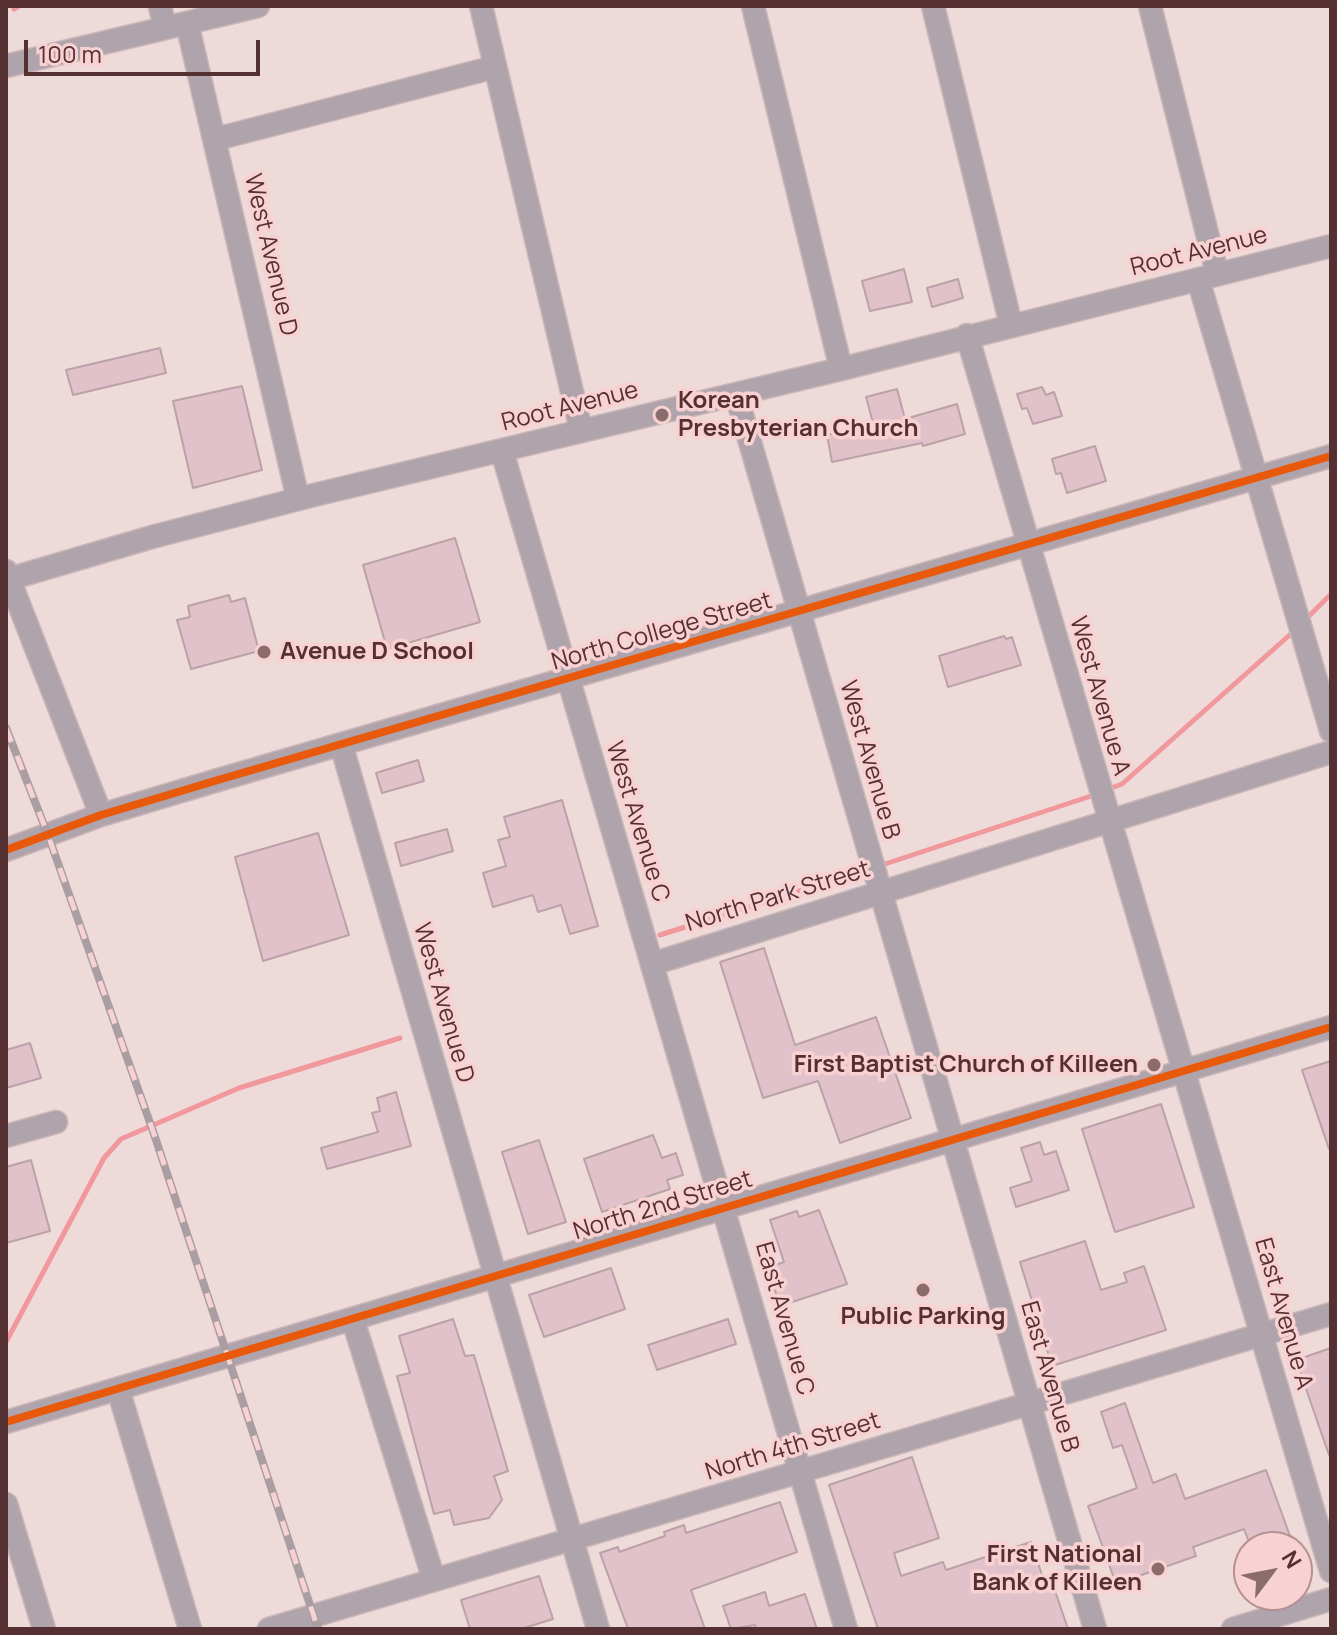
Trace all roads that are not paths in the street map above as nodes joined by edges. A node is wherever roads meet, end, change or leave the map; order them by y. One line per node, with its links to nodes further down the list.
1 (160, 6): 7 (street, West Avenue D)
2 (258, 6): 7 (street)
3 (481, 6): 9 (street)
4 (753, 6): 15 (street)
5 (933, 6): 13 (street)
6 (1150, 6): 12 (street)
7 (176, 26): 8 (street); 10 (street, West Avenue D)
8 (6, 66)
9 (495, 67): 10 (street); 17 (street)
10 (216, 139): 21 (street, West Avenue D)
11 (1331, 246): 12 (street, Root Avenue)
12 (1208, 276): 13 (street, Root Avenue); 20 (street)
13 (1011, 325): 14 (street, Root Avenue)
14 (967, 335): 15 (street, Root Avenue); 22 (street, West Avenue A)
15 (841, 369): 16 (street, Root Avenue)
16 (736, 394): 17 (street, Root Avenue); 24 (street, West Avenue B)
17 (581, 430): 18 (street, Root Avenue)
18 (502, 451): 21 (street, Root Avenue); 25 (street, West Avenue C)
19 (1331, 456): 20 (street, North College Street)
20 (1256, 478): 22 (street, North College Street); 26 (street)
21 (298, 499): 23 (street, Root Avenue)
22 (1028, 543): 24 (street, North College Street); 30 (street, West Avenue A)
23 (8, 575): 29 (street)
24 (800, 613): 25 (street, North College Street); 32 (street, West Avenue B)
25 (568, 681): 27 (street, North College Street); 33 (street, West Avenue C)
26 (1331, 731)
27 (341, 744): 29 (street, North College Street); 40 (street, West Avenue D)
28 (1331, 752): 30 (street, North Park Street)
29 (101, 815): 31 (street, North College Street)
30 (1107, 815): 32 (street, North Park Street); 35 (street, West Avenue A)
31 (6, 850)
32 (878, 887): 33 (street, North Park Street); 38 (street, West Avenue B)
33 (652, 964): 39 (street, West Avenue C)
34 (1331, 1027): 35 (street, North 2nd Street)
35 (1184, 1071): 38 (street, North 2nd Street); 43 (street, East Avenue A)
36 (56, 1122): 37 (street)
37 (6, 1136)
38 (953, 1140): 39 (street, North 2nd Street); 45 (street, East Avenue B)
39 (724, 1208): 40 (street, North 2nd Street); 47 (street, East Avenue C)
40 (495, 1277): 42 (street, North 2nd Street); 49 (street, West Avenue D)
41 (1331, 1314): 43 (street, North 4th Street)
42 (353, 1320): 44 (street, North 2nd Street); 51 (street)
43 (1261, 1334): 45 (street, North 4th Street); 50 (street, East Avenue A)
44 (118, 1389): 46 (street, North 2nd Street); 54 (street)
45 (1030, 1403): 47 (street, North 4th Street); 58 (street, East Avenue B)
46 (6, 1422)
47 (801, 1471): 49 (street, North 4th Street); 57 (street, East Avenue C)
48 (6, 1504): 53 (street)
49 (572, 1540): 51 (street, North 4th Street); 56 (street, West Avenue D)
50 (1331, 1571)
51 (434, 1580): 55 (street, North 4th Street)
52 (1331, 1599): 59 (street)
53 (44, 1629)
54 (190, 1629)
55 (269, 1629)
56 (598, 1629)
57 (846, 1629)
58 (1095, 1629)
59 (1233, 1629)

